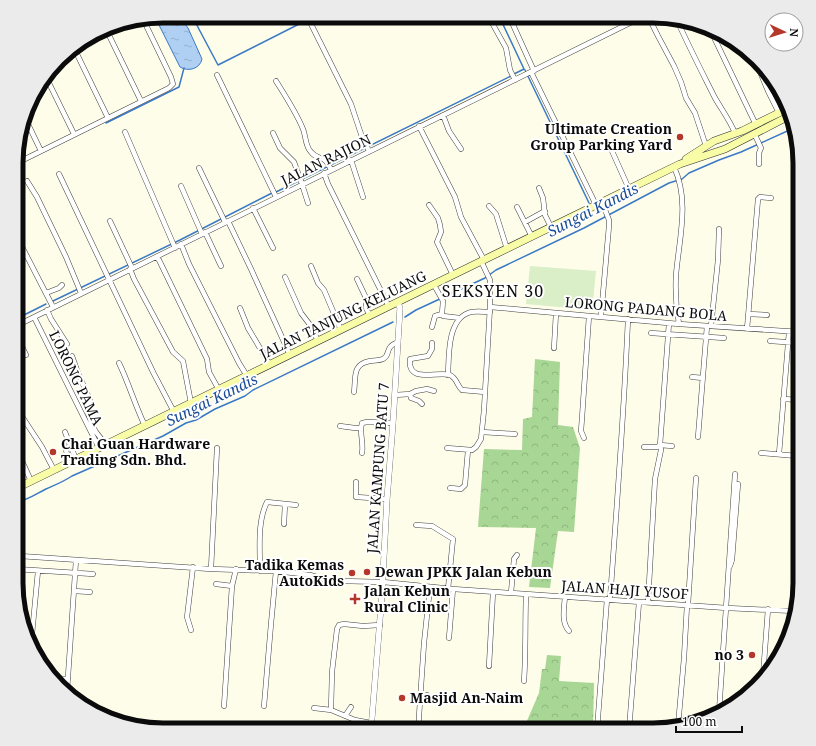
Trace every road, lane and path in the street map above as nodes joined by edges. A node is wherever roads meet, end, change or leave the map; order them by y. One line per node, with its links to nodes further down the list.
1 (492, 23): 14 (street)
2 (512, 23): 11 (street)
3 (630, 23): 11 (street, JALAN RAJION)
4 (652, 23): 32 (street)
5 (145, 24): 17 (street)
6 (311, 24): 34 (street)
7 (680, 26): 28 (street)
8 (108, 34): 17 (street)
9 (714, 36): 24 (street)
10 (77, 53): 21 (street)
11 (530, 72): 14 (street, JALAN RAJION); 54 (street)
12 (761, 75): 19 (street)
13 (217, 76): 50 (street)
14 (514, 79): 20 (street, JALAN RAJION)
15 (276, 82): 42 (street)
16 (49, 83): 29 (street)
17 (142, 101): 21 (street)
18 (783, 111): 19 (main road, JALAN TANJUNG KELUANG)
19 (779, 113): 24 (main road, JALAN TANJUNG KELUANG)
20 (443, 115): 25 (street, JALAN RAJION); 33 (street)
21 (108, 118): 29 (street)
22 (785, 118): 30 (main road, JALAN TANJUNG KELUANG)
23 (28, 125): 35 (street)
24 (756, 125): 28 (main road, JALAN TANJUNG KELUANG)
25 (420, 127): 34 (street, JALAN RAJION); 73 (street)
26 (125, 132): 68 (street)
27 (273, 133): 46 (street)
28 (735, 133): 31 (main road); 32 (main road, JALAN TANJUNG KELUANG)
29 (74, 134): 35 (street)
30 (755, 136): 31 (main road, JALAN TANJUNG KELUANG); 39 (street)
31 (739, 141): 40 (main road, JALAN TANJUNG KELUANG)
32 (706, 146): 40 (main road, JALAN TANJUNG KELUANG)
33 (462, 149)
34 (369, 150): 38 (street, JALAN RAJION)
35 (41, 151): 37 (street)
36 (612, 151): 49 (street)
37 (23, 160)
38 (351, 160): 42 (street, JALAN RAJION); 51 (street)
39 (759, 164)
40 (677, 165): 49 (main road, JALAN TANJUNG KELUANG); 104 (street)
41 (200, 168): 60 (street)
42 (330, 169): 44 (street, JALAN RAJION)
43 (59, 174): 80 (street)
44 (325, 176): 46 (street, JALAN RAJION); 87 (street)
45 (27, 181): 83 (street)
46 (302, 183): 50 (street, JALAN RAJION); 53 (street)
47 (181, 186): 65 (street)
48 (539, 188): 59 (street)
49 (629, 189): 54 (main road, JALAN TANJUNG KELUANG)
50 (274, 194): 58 (street, JALAN RAJION)
51 (363, 196)
52 (771, 198): 94 (street)
53 (308, 203)
54 (599, 204): 63 (main road, JALAN TANJUNG KELUANG); 98 (street)
55 (429, 205): 77 (street)
56 (489, 206): 71 (street)
57 (517, 207): 62 (street)
58 (254, 211): 60 (street, JALAN RAJION); 69 (street)
59 (545, 211): 62 (street); 63 (street)
60 (224, 219): 65 (street, JALAN RAJION); 125 (street)
61 (110, 221): 76 (street)
62 (525, 222): 66 (street)
63 (552, 227): 66 (main road, JALAN TANJUNG KELUANG)
64 (719, 230): 105 (street)
65 (204, 233): 67 (street, JALAN RAJION); 74 (street)
66 (532, 237): 71 (main road, JALAN TANJUNG KELUANG)
67 (181, 244): 68 (street, JALAN RAJION); 130 (street)
68 (174, 245): 72 (street, JALAN RAJION)
69 (273, 248)
70 (23, 249): 84 (street)
71 (507, 249): 73 (main road, JALAN TANJUNG KELUANG)
72 (157, 259): 76 (street, JALAN RAJION); 133 (street)
73 (483, 261): 77 (main road, JALAN TANJUNG KELUANG); 88 (street)
74 (221, 266)
75 (310, 266): 108 (street)
76 (131, 267): 80 (street, JALAN RAJION); 140 (street)
77 (453, 276): 82 (main road, JALAN TANJUNG KELUANG)
78 (285, 277): 115 (street)
79 (357, 279): 96 (street)
80 (109, 280): 83 (street, JALAN RAJION); 143 (street)
81 (62, 285): 84 (street)
82 (434, 285): 85 (main road, JALAN TANJUNG KELUANG); 93 (street)
83 (81, 292): 86 (street, JALAN RAJION)
84 (46, 293): 86 (street)
85 (398, 303): 87 (main road, JALAN TANJUNG KELUANG); 117 (street, JALAN KAMPUNG BATU 7)
86 (53, 307): 90 (street, JALAN RAJION)
87 (389, 307): 96 (main road, JALAN TANJUNG KELUANG)
88 (490, 307): 91 (street); 92 (street, LORONG PADANG BOLA)
89 (240, 308): 128 (street)
90 (47, 310): 101 (street, JALAN RAJION); 121 (street)
91 (490, 312): 99 (street); 136 (street)
92 (556, 313): 97 (street, LORONG PADANG BOLA); 122 (street)
93 (442, 314): 99 (street); 106 (street)
94 (749, 314): 95 (street); 107 (street)
95 (767, 315)
96 (370, 316): 108 (main road, JALAN TANJUNG KELUANG)
97 (589, 316): 98 (street, LORONG PADANG BOLA); 153 (street)
98 (601, 316): 100 (street, LORONG PADANG BOLA)
99 (460, 318): 129 (street)
100 (628, 319): 102 (street, LORONG PADANG BOLA); 208 (street)
101 (36, 320): 103 (street, JALAN RAJION); 155 (street, LORONG PAMA)
102 (668, 323): 104 (street, LORONG PADANG BOLA); 112 (street)
103 (23, 324)
104 (679, 324): 105 (street, LORONG PADANG BOLA)
105 (709, 326): 107 (street, LORONG PADANG BOLA); 113 (street)
106 (432, 327)
107 (747, 329): 109 (street, LORONG PADANG BOLA)
108 (341, 330): 115 (main road, JALAN TANJUNG KELUANG)
109 (789, 332): 110 (street, LORONG PADANG BOLA); 118 (street)
110 (793, 332)
111 (651, 333): 112 (street)
112 (668, 334): 113 (street); 157 (street)
113 (706, 337): 114 (street); 132 (street)
114 (724, 338)
115 (317, 339): 125 (main road, JALAN TANJUNG KELUANG)
116 (770, 341): 118 (street)
117 (398, 342): 135 (street); 138 (street, JALAN KAMPUNG BATU 7)
118 (788, 342): 119 (street); 139 (street)
119 (793, 342)
120 (432, 343): 129 (street)
121 (67, 344)
122 (554, 348)
123 (23, 349): 124 (street)
124 (26, 355)
125 (290, 355): 128 (main road, JALAN TANJUNG KELUANG)
126 (72, 356): 156 (street)
127 (119, 363): 146 (street)
128 (270, 365): 130 (main road, JALAN TANJUNG KELUANG)
129 (448, 375): 136 (street)
130 (247, 376): 133 (main road, JALAN TANJUNG KELUANG)
131 (692, 377): 132 (street)
132 (703, 378): 152 (street)
133 (217, 387): 140 (main road, JALAN TANJUNG KELUANG)
134 (434, 391): 137 (street)
135 (354, 392)
136 (485, 392): 150 (street)
137 (410, 394): 138 (street); 142 (street)
138 (395, 395): 145 (street, JALAN KAMPUNG BATU 7)
139 (783, 399): 141 (street); 165 (street)
140 (191, 400): 143 (main road, JALAN TANJUNG KELUANG)
141 (793, 400)
142 (422, 404)
143 (172, 408): 146 (main road, JALAN TANJUNG KELUANG)
144 (23, 418): 170 (street)
145 (393, 423): 148 (street); 178 (street, JALAN KAMPUNG BATU 7)
146 (145, 426): 156 (main road, JALAN TANJUNG KELUANG)
147 (340, 426): 148 (street)
148 (360, 428): 163 (street)
149 (65, 432): 154 (street)
150 (482, 432): 151 (street); 162 (street)
151 (515, 434)
152 (698, 437)
153 (584, 438)
154 (70, 445): 167 (street); 168 (street)
155 (97, 445): 156 (main road, JALAN TANJUNG KELUANG); 167 (main road, JALAN TANJUNG KELUANG)
156 (106, 445)
157 (660, 445): 158 (street); 159 (street); 210 (street)
158 (672, 446)
159 (644, 447)
160 (218, 448): 188 (street)
161 (447, 448): 162 (street)
162 (468, 450): 177 (street)
163 (362, 453)
164 (760, 453): 165 (street)
165 (779, 454): 166 (street)
166 (793, 456)
167 (76, 459): 168 (main road, JALAN TANJUNG KELUANG)
168 (69, 463): 170 (main road, JALAN TANJUNG KELUANG)
169 (23, 464): 172 (street)
170 (53, 469): 172 (main road, JALAN TANJUNG KELUANG)
171 (735, 474): 187 (street)
172 (29, 478): 175 (main road, JALAN TANJUNG KELUANG)
173 (696, 478): 211 (street)
174 (356, 482): 178 (street)
175 (23, 483)
176 (738, 484): 187 (street)
177 (450, 488)
178 (387, 499): 196 (street, JALAN KAMPUNG BATU 7)
179 (285, 504): 180 (street); 181 (street); 192 (street)
180 (296, 505)
181 (284, 524)
182 (416, 525): 200 (street)
183 (517, 555): 205 (street)
184 (23, 556): 185 (street, JALAN HAJI YUSOF)
185 (76, 560): 186 (street, JALAN HAJI YUSOF); 194 (street)
186 (193, 567): 188 (street, JALAN HAJI YUSOF); 216 (street)
187 (729, 568): 212 (street)
188 (211, 569): 189 (street, JALAN HAJI YUSOF)
189 (236, 569): 192 (street, JALAN HAJI YUSOF); 198 (street)
190 (23, 570): 191 (street)
191 (38, 571): 194 (street); 218 (street)
192 (260, 571): 193 (street, JALAN HAJI YUSOF)
193 (276, 571): 196 (street, JALAN HAJI YUSOF); 229 (street)
194 (75, 573): 195 (street); 202 (street)
195 (93, 574)
196 (383, 582): 199 (street, JALAN HAJI YUSOF); 215 (street, JALAN KAMPUNG BATU 7)
197 (216, 584): 198 (street)
198 (232, 586): 228 (street)
199 (430, 587): 200 (street, JALAN HAJI YUSOF); 227 (street)
200 (448, 589): 201 (street, JALAN HAJI YUSOF)
201 (453, 589): 204 (street, JALAN HAJI YUSOF); 219 (street)
202 (74, 591): 203 (street); 223 (street)
203 (90, 592)
204 (493, 592): 205 (street, JALAN HAJI YUSOF); 220 (street)
205 (511, 593): 206 (street, JALAN HAJI YUSOF)
206 (526, 594): 207 (street, JALAN HAJI YUSOF); 224 (street)
207 (565, 597): 208 (street, JALAN HAJI YUSOF); 217 (street)
208 (608, 599): 209 (street, JALAN HAJI YUSOF); 238 (street)
209 (639, 602): 210 (street, JALAN HAJI YUSOF); 239 (street)
210 (648, 602): 211 (street, JALAN HAJI YUSOF)
211 (687, 605): 212 (street, JALAN HAJI YUSOF); 235 (street)
212 (727, 608): 213 (street, JALAN HAJI YUSOF); 230 (street)
213 (768, 609): 214 (street, JALAN HAJI YUSOF); 221 (street)
214 (790, 610)
215 (380, 625): 233 (street); 236 (street, JALAN KAMPUNG BATU 7)
216 (191, 630)
217 (569, 632)
218 (32, 633)
219 (449, 638)
220 (489, 666)
221 (764, 669)
222 (62, 679): 223 (street)
223 (68, 679): 225 (street)
224 (524, 681)
225 (68, 685)
226 (428, 695): 227 (street)
227 (420, 701): 237 (street)
228 (224, 706)
229 (264, 706)
230 (719, 706)
231 (351, 707): 234 (street)
232 (314, 708): 233 (street)
233 (331, 710): 234 (street)
234 (345, 716): 236 (street)
235 (679, 720)
236 (371, 722)
237 (419, 723)
238 (599, 723)
239 (630, 723)

